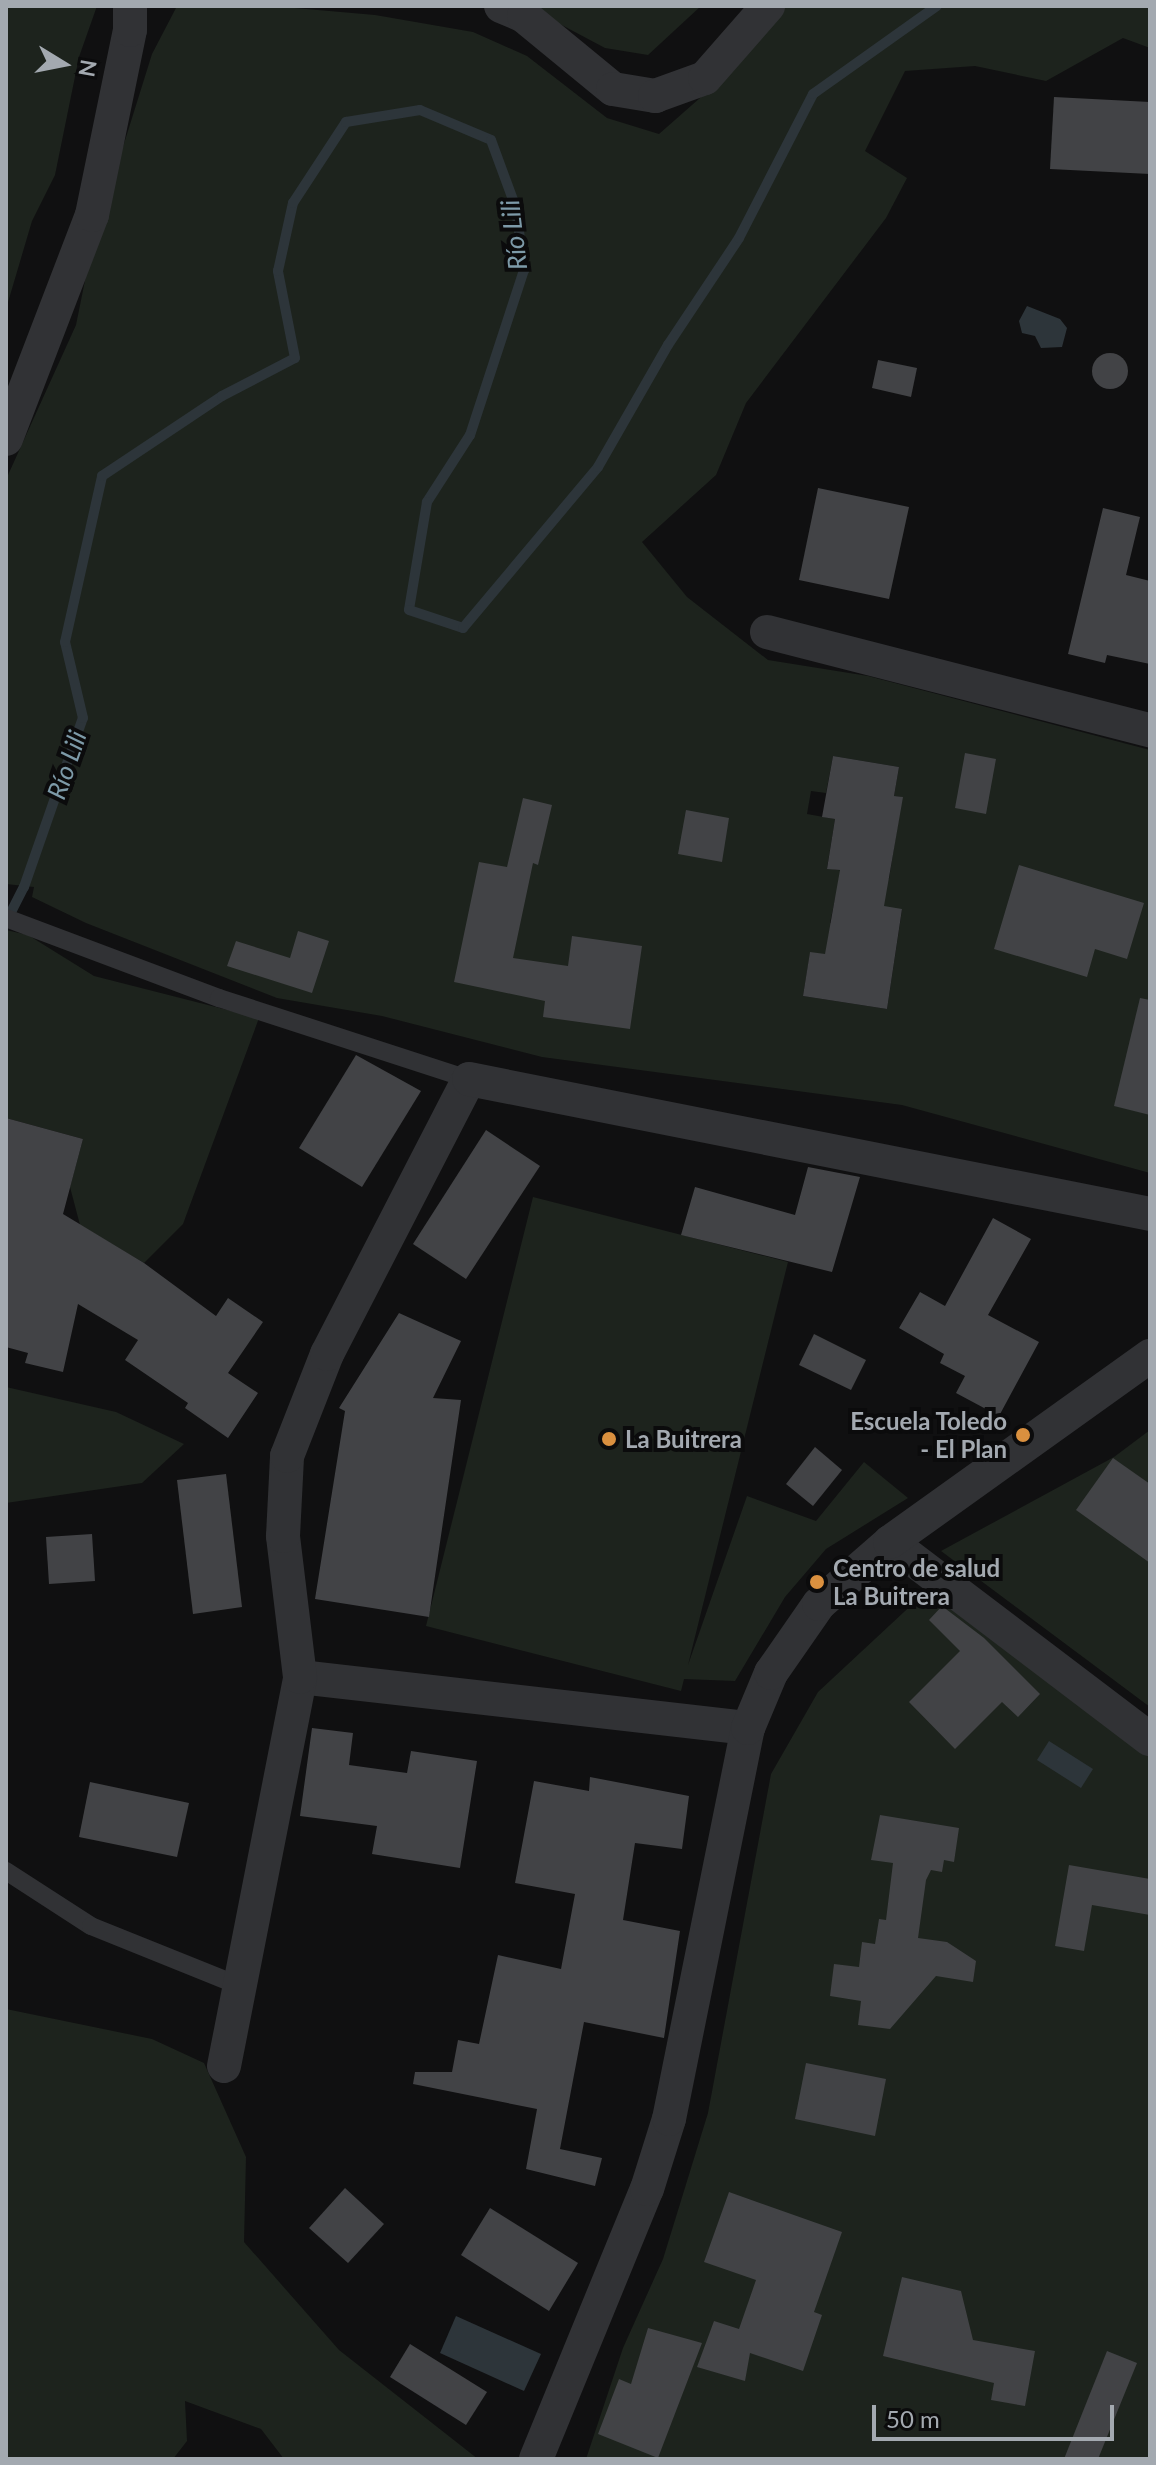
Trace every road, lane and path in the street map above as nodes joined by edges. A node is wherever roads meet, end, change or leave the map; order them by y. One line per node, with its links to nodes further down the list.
1 (130, 6): 4 (street)
2 (501, 6): 3 (street)
3 (768, 6)
4 (6, 439)
5 (767, 632): 6 (street)
6 (1150, 730)
7 (6, 918): 8 (lane)
8 (469, 1079): 9 (street); 12 (street)
9 (1150, 1214)
10 (1150, 1356): 11 (street)
11 (890, 1542): 13 (street); 14 (street)
12 (300, 1677): 13 (street); 16 (street)
13 (748, 1728): 18 (street)
14 (1150, 1739)
15 (6, 1871): 16 (lane)
16 (240, 1986): 17 (street)
17 (224, 2066)
18 (536, 2459)

